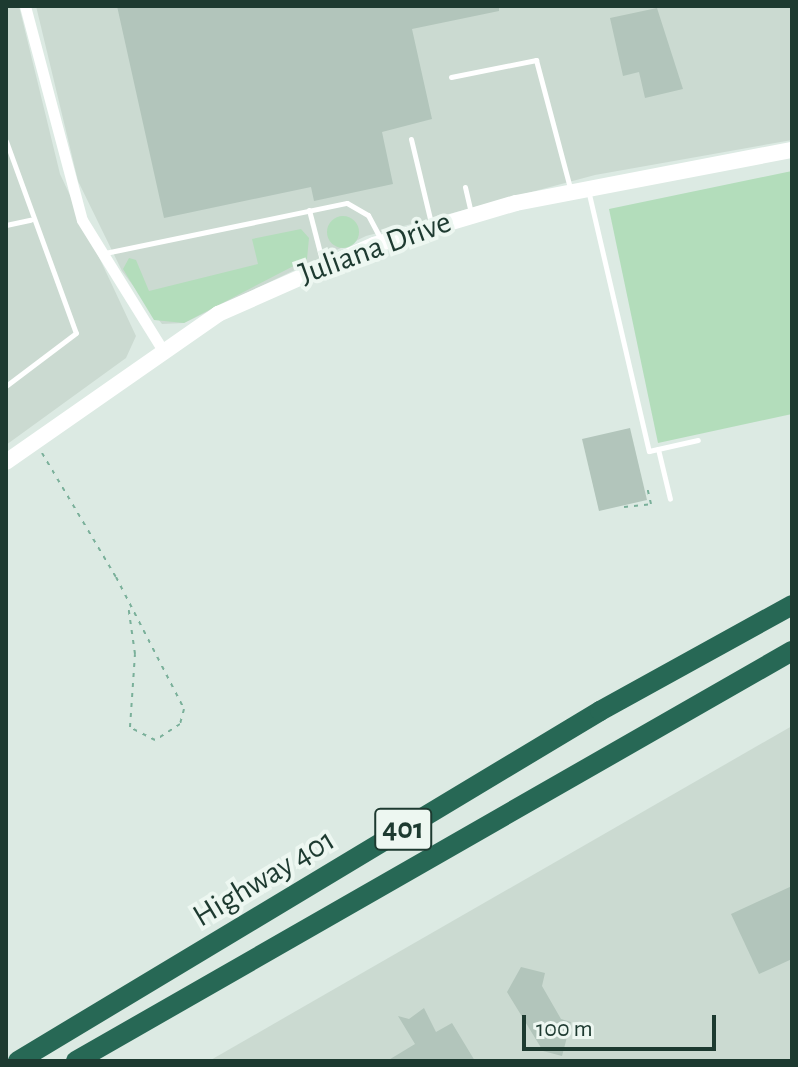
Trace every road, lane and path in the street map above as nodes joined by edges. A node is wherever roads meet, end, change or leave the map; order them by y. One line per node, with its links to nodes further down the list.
1 (25, 6): 15 (street)
2 (451, 77): 8 (lane)
3 (411, 139): 13 (lane)
4 (6, 141): 11 (lane)
5 (792, 150): 7 (street, Juliana Drive)
6 (465, 187): 10 (lane)
7 (588, 189): 8 (street, Juliana Drive); 21 (lane)
8 (571, 193): 10 (street, Juliana Drive)
9 (309, 210): 14 (lane); 15 (lane); 16 (lane)
10 (471, 214): 13 (street, Juliana Drive)
11 (30, 220): 12 (lane); 18 (lane)
12 (6, 225)
13 (431, 225): 14 (street, Juliana Drive)
14 (382, 242): 16 (street, Juliana Drive)
15 (101, 254): 17 (street)
16 (324, 265): 17 (street, Juliana Drive)
17 (162, 349): 20 (street, Juliana Drive)
18 (6, 386)
19 (698, 440): 21 (lane)
20 (35, 442): 22 (street, Juliana Drive); 26 (path)
21 (658, 449): 24 (lane)
22 (6, 462)
23 (647, 486): 25 (path)
24 (670, 499)
25 (624, 507)
26 (128, 605): 26 (path)
27 (792, 605): 29 (highway, Highway 401 / 401)
28 (792, 651): 30 (highway, Highway 401 / 401)
29 (18, 1061)
30 (76, 1061)

